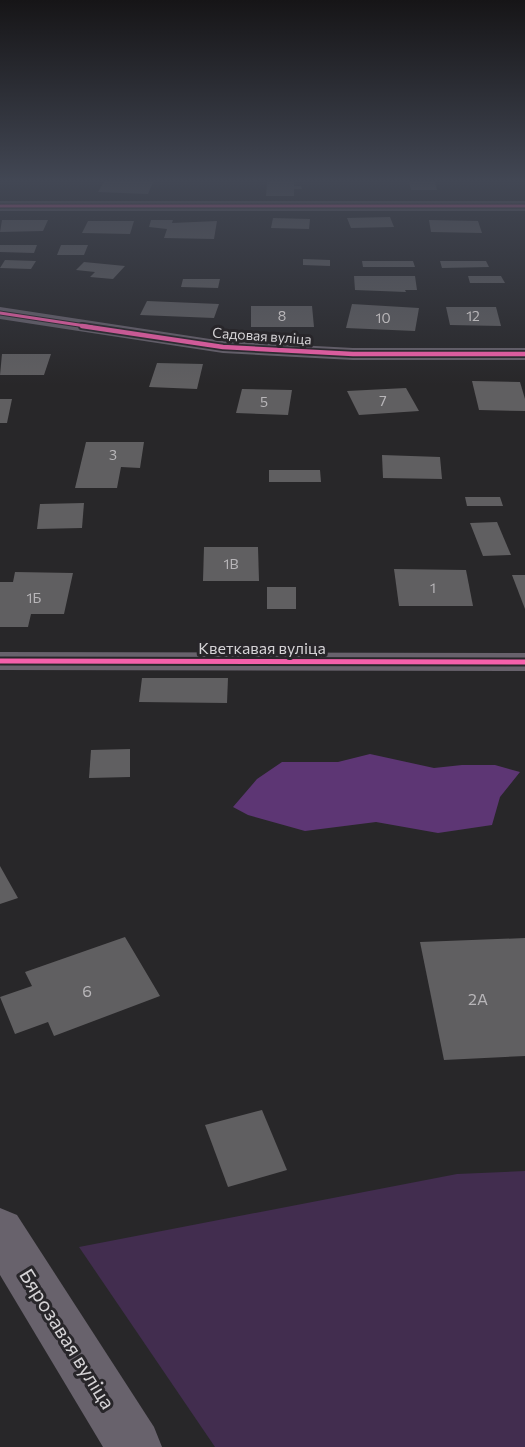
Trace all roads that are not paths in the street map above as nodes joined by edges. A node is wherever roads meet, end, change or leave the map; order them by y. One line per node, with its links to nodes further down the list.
1 (0, 313): 2 (street, Садовая вуліца)
2 (525, 354)
3 (0, 661): 4 (street, Кветкавая вуліца)
4 (525, 662)
5 (0, 1230): 6 (street, Бярозавая вуліца)
6 (134, 1447)

